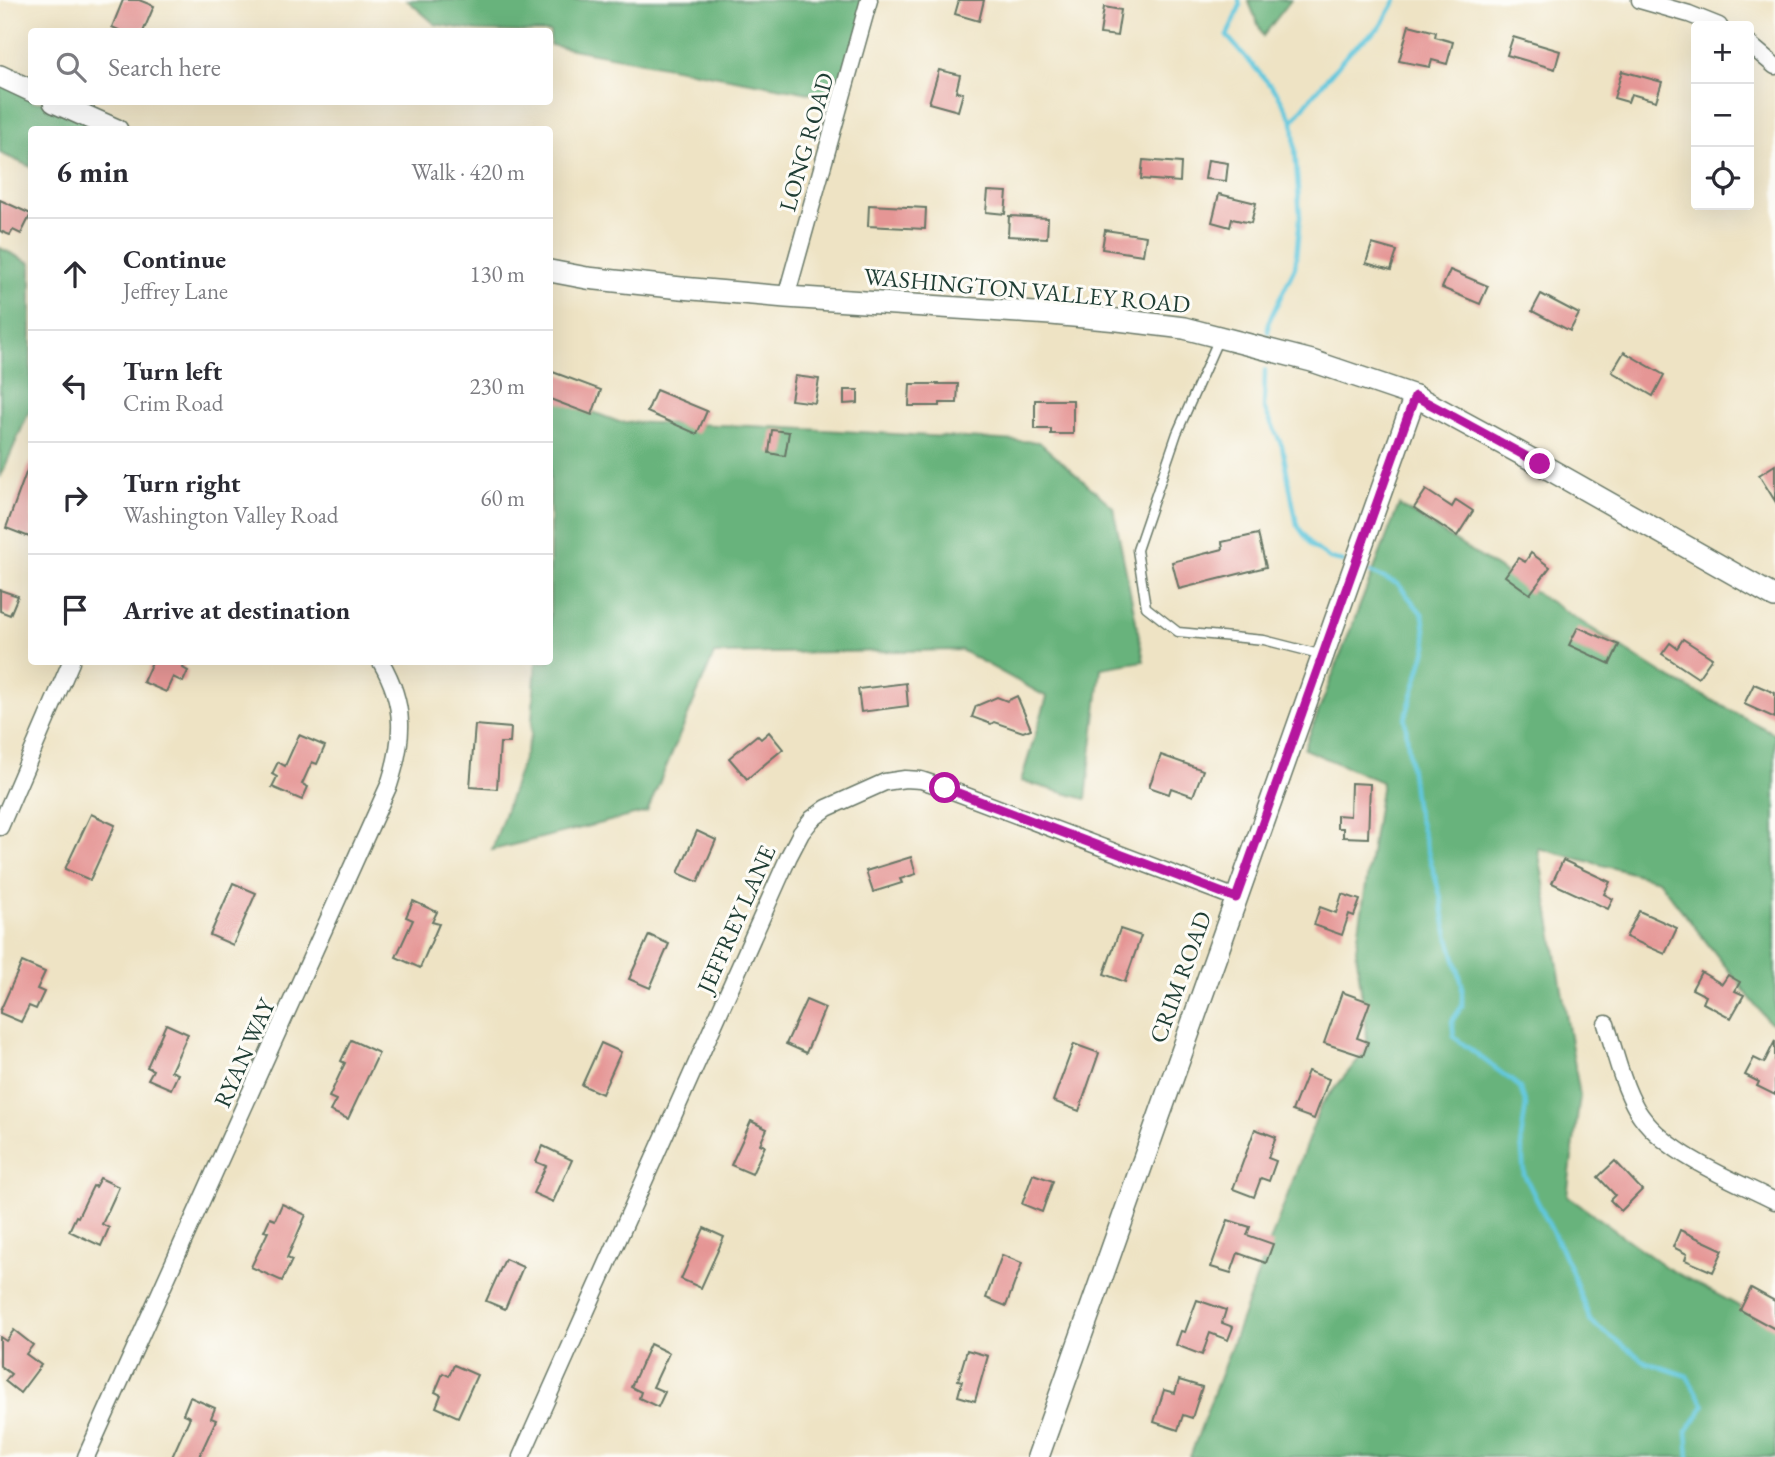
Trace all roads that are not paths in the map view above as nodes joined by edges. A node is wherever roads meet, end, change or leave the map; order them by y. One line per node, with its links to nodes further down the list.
1 (869, 0): 11 (street, LONG ROAD)
2 (1640, 0): 3 (street)
3 (1706, 21)
4 (1754, 48): 5 (street)
5 (1775, 66)
6 (0, 76): 7 (street)
7 (28, 89)
8 (61, 105): 9 (street)
9 (108, 126)
10 (553, 272): 11 (street, WASHINGTON VALLEY ROAD)
11 (786, 297): 12 (street, WASHINGTON VALLEY ROAD)
12 (1219, 337): 13 (street, WASHINGTON VALLEY ROAD); 15 (lane)
13 (1415, 396): 14 (street, WASHINGTON VALLEY ROAD); 15 (street, CRIM ROAD)
14 (1775, 597)
15 (1323, 655): 19 (street, CRIM ROAD)
16 (70, 665): 18 (street)
17 (383, 665): 22 (street, RYAN WAY)
18 (0, 827)
19 (1236, 898): 23 (street, JEFFREY LANE); 24 (street, CRIM ROAD)
20 (1606, 1024): 21 (street)
21 (1775, 1201)
22 (86, 1457)
23 (521, 1457)
24 (1038, 1457)

